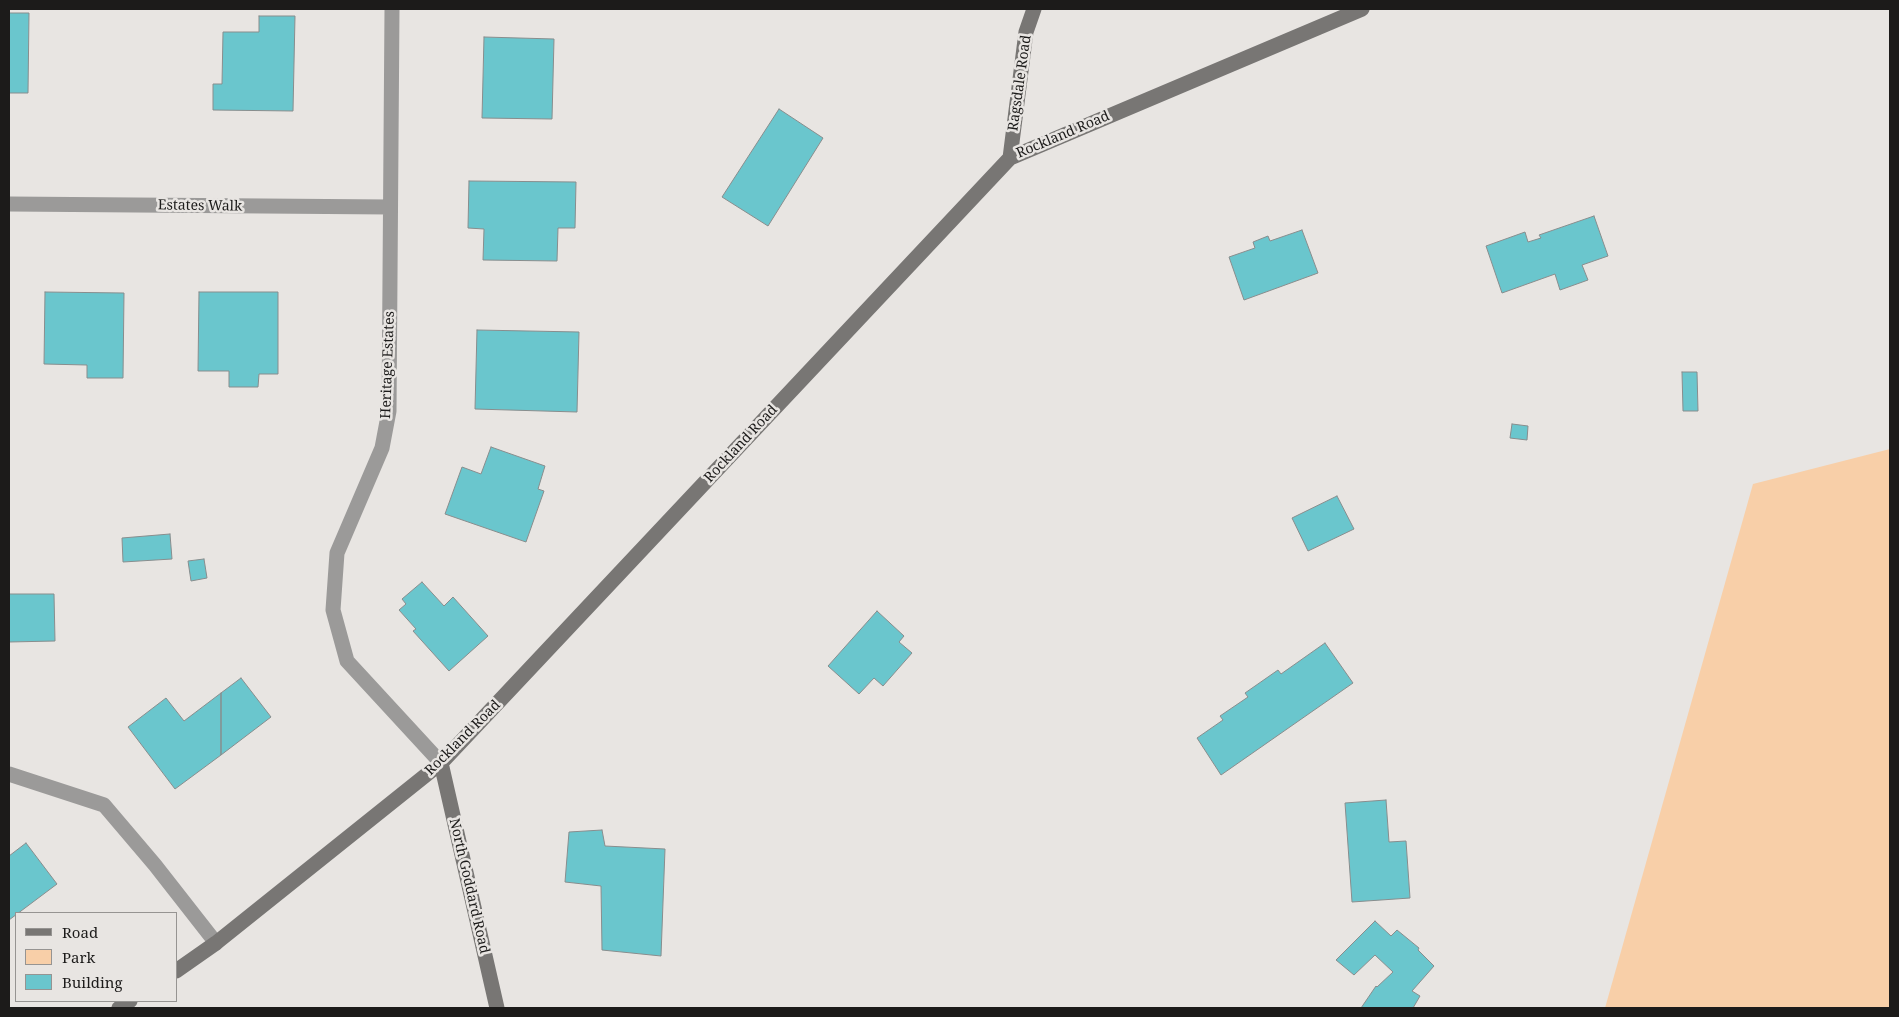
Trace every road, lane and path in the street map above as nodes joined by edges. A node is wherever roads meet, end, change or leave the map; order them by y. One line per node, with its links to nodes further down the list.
1 (392, 9): 6 (street, Heritage Estates)
2 (1034, 9): 4 (main road, Ragsdale Road)
3 (1362, 9): 4 (main road, Rockland Road)
4 (1010, 158): 7 (main road, Rockland Road)
5 (9, 204): 6 (street, Estates Walk)
6 (390, 207): 7 (street, Heritage Estates)
7 (441, 764): 9 (main road, Rockland Road); 11 (main road, North Goddard Road)
8 (9, 774): 9 (street)
9 (216, 943): 10 (main road, Rockland Road)
10 (178, 969)
11 (497, 1008)

